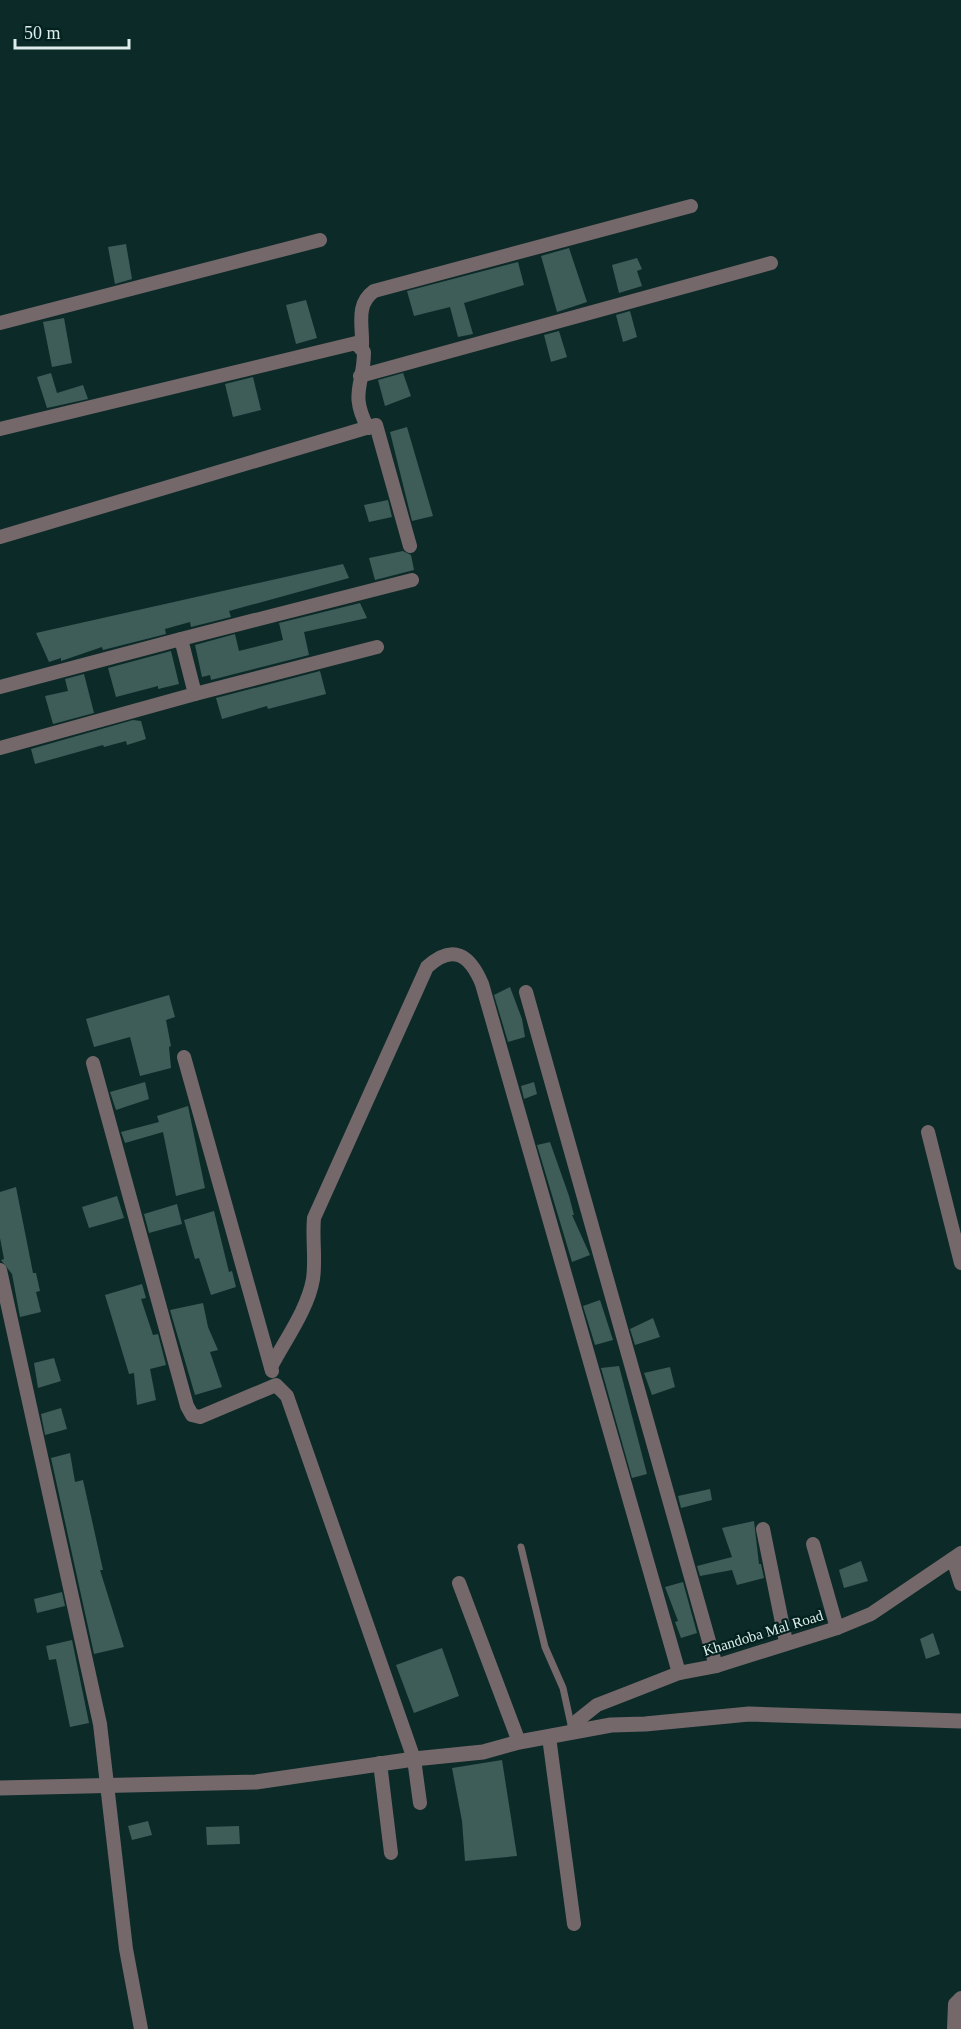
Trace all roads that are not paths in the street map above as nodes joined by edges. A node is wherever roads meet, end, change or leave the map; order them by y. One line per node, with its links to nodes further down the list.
1 (691, 206): 5 (street)
2 (320, 240): 4 (street)
3 (771, 263): 6 (street)
4 (0, 323)
5 (362, 346): 6 (street); 8 (street)
6 (360, 376): 7 (street)
7 (368, 428): 9 (street); 10 (street)
8 (0, 429)
9 (0, 537)
10 (410, 546)
11 (412, 580): 12 (street)
12 (180, 639): 14 (street); 15 (street)
13 (377, 646): 15 (street)
14 (0, 687)
15 (195, 694): 16 (street)
16 (0, 748)
17 (526, 992): 33 (street)
18 (184, 1057): 23 (street)
19 (93, 1063): 24 (street)
20 (928, 1132): 21 (street)
21 (961, 1263)
22 (0, 1270): 41 (street)
23 (271, 1367): 24 (street); 34 (street)
24 (276, 1385): 39 (street)
25 (763, 1529): 32 (street)
26 (813, 1544): 31 (street)
27 (521, 1547): 36 (lane)
28 (957, 1556): 30 (street); 31 (street, Khandoba Mal Road)
29 (459, 1583): 38 (street)
30 (961, 1584)
31 (837, 1628): 32 (street, Khandoba Mal Road)
32 (786, 1642): 33 (street, Khandoba Mal Road)
33 (716, 1666): 34 (street, Khandoba Mal Road)
34 (680, 1673): 36 (street, Khandoba Mal Road)
35 (961, 1721): 36 (street)
36 (572, 1732): 37 (street)
37 (549, 1737): 38 (street); 45 (street)
38 (519, 1742): 39 (street)
39 (414, 1759): 40 (street); 43 (street)
40 (380, 1763): 41 (street); 44 (street)
41 (108, 1786): 42 (street); 47 (street)
42 (0, 1788)
43 (420, 1803)
44 (391, 1853)
45 (574, 1923)
46 (961, 1998): 48 (street)
47 (141, 2029)
48 (954, 2029)

